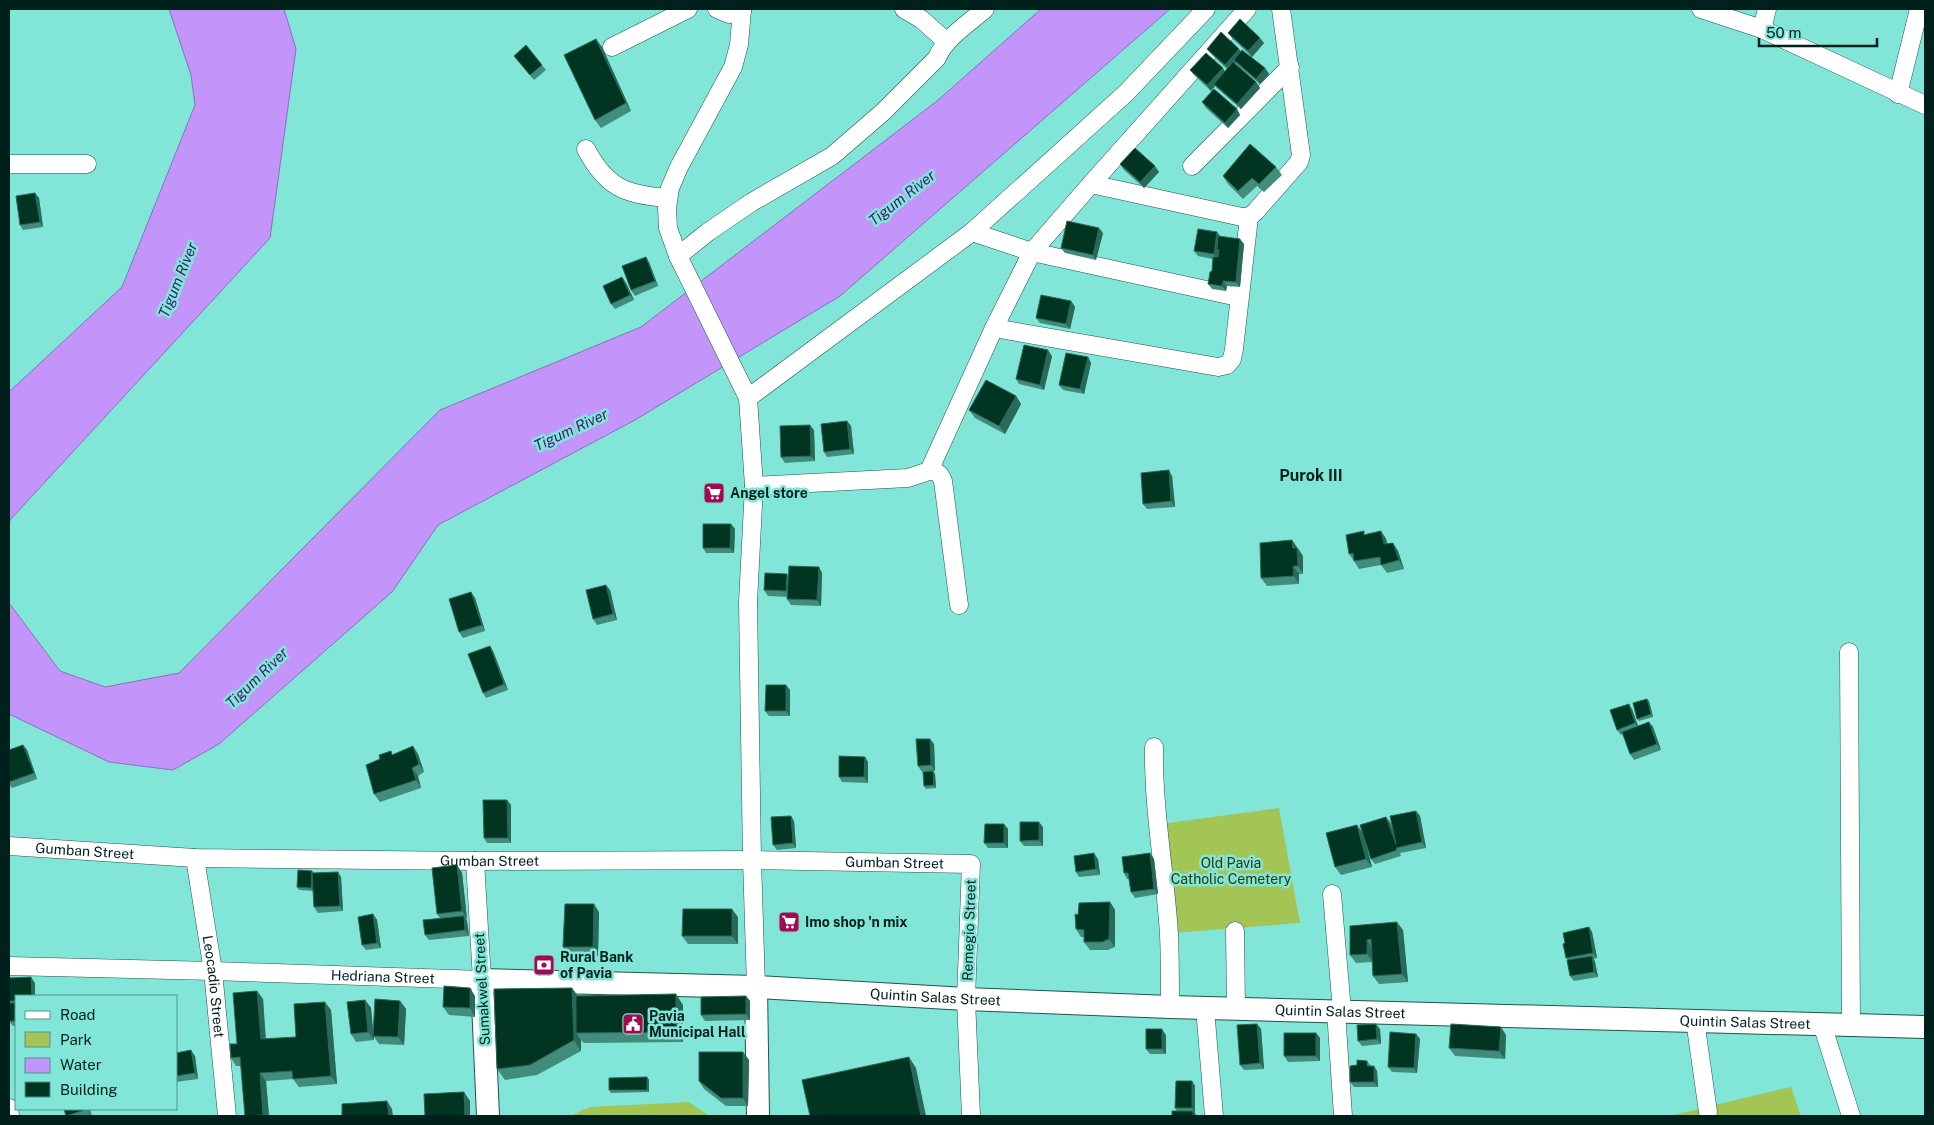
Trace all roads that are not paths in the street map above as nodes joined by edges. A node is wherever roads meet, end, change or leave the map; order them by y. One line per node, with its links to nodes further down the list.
1 (688, 9): 14 (street)
2 (718, 9): 11 (street)
3 (904, 9): 13 (street)
4 (985, 9): 13 (street)
5 (1206, 9): 25 (street)
6 (1247, 9): 22 (street)
7 (1281, 9): 15 (street)
8 (1701, 9): 12 (street)
9 (1767, 9): 12 (street)
10 (1919, 9): 16 (street)
11 (742, 10): 23 (street)
12 (1762, 29): 16 (street)
13 (947, 42): 27 (street)
14 (612, 47)
15 (1290, 67): 21 (street); 24 (street)
16 (1898, 94): 17 (street)
17 (1925, 105)
18 (586, 149): 23 (street)
19 (9, 164): 20 (street)
20 (87, 164)
21 (1192, 166)
22 (1091, 184): 24 (street); 26 (street)
23 (668, 198): 27 (street)
24 (1249, 217): 28 (street)
25 (972, 232): 26 (street); 30 (street)
26 (1032, 252): 28 (street); 29 (street)
27 (681, 262): 30 (street)
28 (1238, 297): 29 (street)
29 (994, 328): 31 (street)
30 (746, 392): 32 (street)
31 (931, 468): 32 (street); 33 (street)
32 (754, 486): 38 (street)
33 (959, 605)
34 (1849, 652): 54 (street)
35 (1154, 747): 48 (street)
36 (9, 846): 37 (street, Gumban Street)
37 (195, 858): 39 (street, Gumban Street); 44 (street, Leocadio Street)
38 (752, 860): 39 (street, Gumban Street); 40 (street, Gumban Street); 46 (street)
39 (475, 861): 45 (street, Sumakwel Street)
40 (971, 864): 47 (street, Remegio Street)
41 (1332, 894): 51 (street)
42 (1235, 931): 50 (street)
43 (9, 966): 44 (street, Hedriana Street)
44 (213, 970): 45 (street, Hedriana Street); 59 (street, Leocadio Street)
45 (482, 980): 46 (main road, Hedriana Street); 60 (main road, Sumakwel Street)
46 (756, 987): 47 (main road, Quintin Salas Street); 61 (main road)
47 (966, 999): 48 (main road, Quintin Salas Street); 62 (street, Remegio Street)
48 (1170, 1007): 49 (main road, Quintin Salas Street)
49 (1205, 1008): 50 (main road, Quintin Salas Street); 63 (street)
50 (1236, 1009): 51 (main road, Quintin Salas Street)
51 (1339, 1011): 52 (main road, Quintin Salas Street); 64 (street)
52 (1695, 1020): 53 (main road, Quintin Salas Street); 57 (street)
53 (1822, 1024): 54 (main road, Quintin Salas Street); 65 (street)
54 (1851, 1026): 55 (main road, Quintin Salas Street)
55 (1925, 1027)
56 (9, 1108): 58 (street)
57 (1708, 1112)
58 (10, 1116)
59 (226, 1116)
60 (488, 1116)
61 (758, 1116)
62 (971, 1116)
63 (1214, 1116)
64 (1343, 1116)
65 (1851, 1116)

